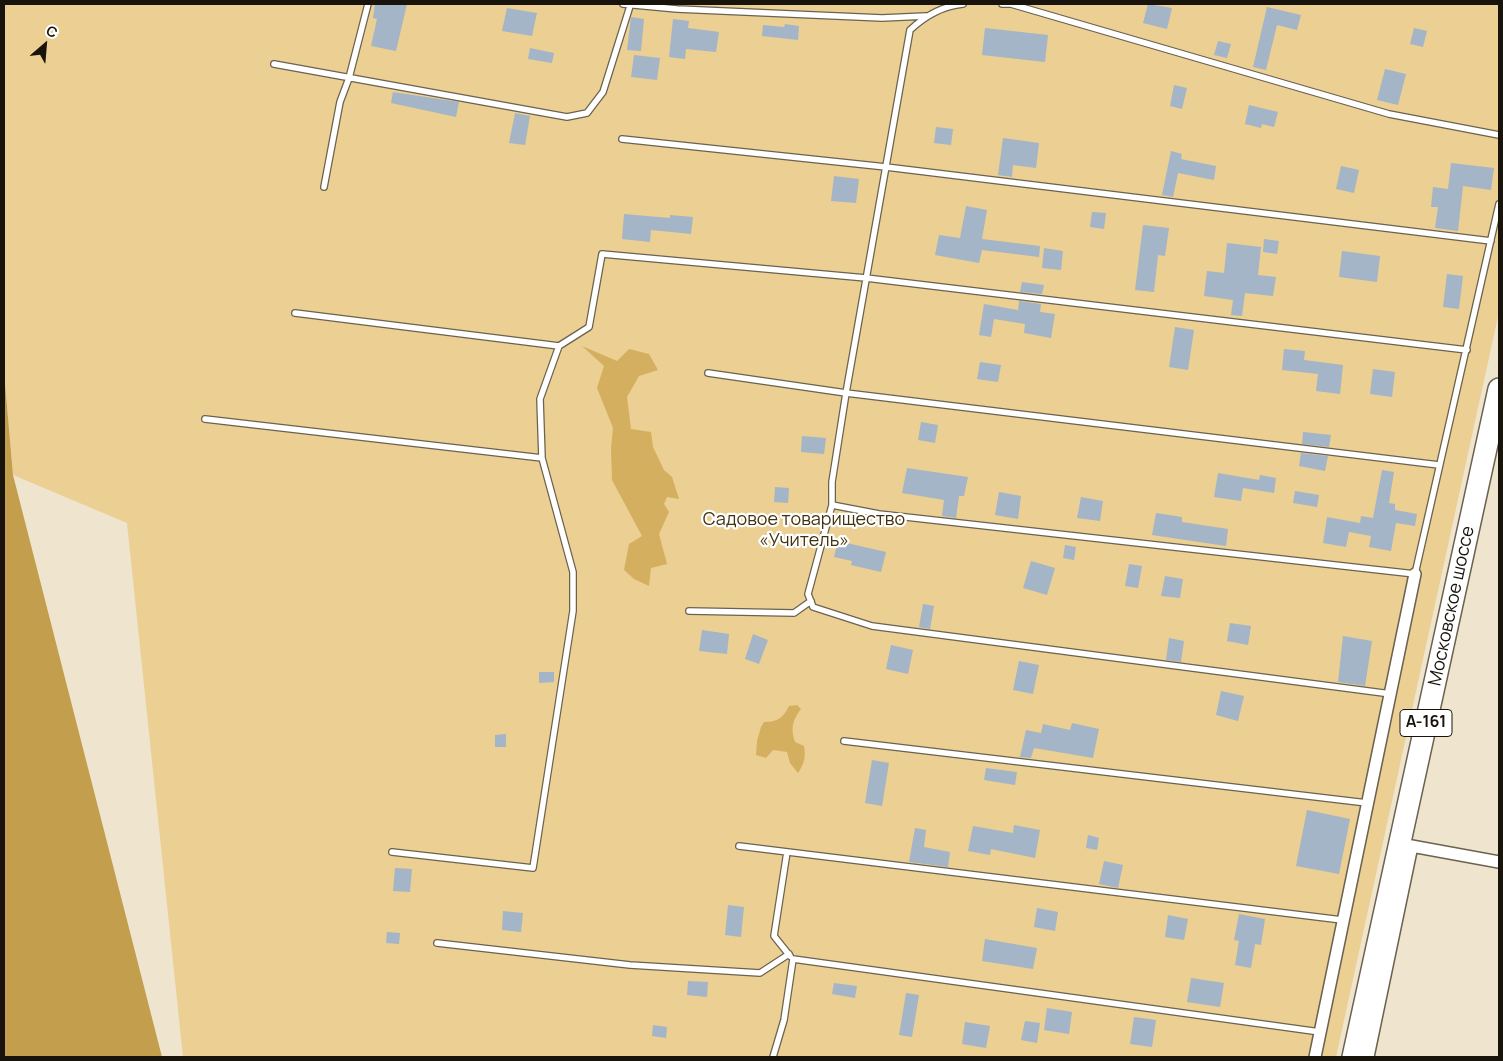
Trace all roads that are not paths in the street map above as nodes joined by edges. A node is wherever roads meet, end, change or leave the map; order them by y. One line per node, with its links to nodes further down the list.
1 (368, 4): 8 (lane)
2 (623, 4): 5 (lane)
3 (963, 4): 6 (lane)
4 (1002, 4): 9 (lane)
5 (630, 6): 6 (lane); 8 (lane)
6 (926, 16): 11 (lane)
7 (274, 64): 8 (lane)
8 (349, 78): 12 (lane)
9 (1499, 135)
10 (622, 139): 11 (lane)
11 (886, 167): 14 (lane); 15 (lane)
12 (324, 188)
13 (1499, 204): 14 (lane)
14 (1491, 240): 18 (lane)
15 (866, 278): 17 (lane); 18 (lane); 21 (lane)
16 (295, 312): 17 (lane)
17 (560, 346): 23 (lane)
18 (1467, 350): 24 (lane)
19 (708, 373): 21 (lane)
20 (1499, 389): 32 (highway, Московское шоссе / А-161)
21 (846, 393): 24 (lane); 25 (lane)
22 (205, 419): 23 (lane)
23 (542, 458): 34 (lane)
24 (1439, 465): 26 (lane)
25 (832, 505): 26 (lane); 27 (lane)
26 (1415, 574): 29 (street)
27 (811, 601): 28 (lane); 29 (lane)
28 (689, 611)
29 (1391, 694): 31 (street)
30 (844, 741): 31 (lane)
31 (1367, 803): 37 (street)
32 (1406, 845): 36 (street); 43 (highway, Московское шоссе / А-161); 44 (street)
33 (739, 846): 35 (lane)
34 (392, 852)
35 (788, 852): 37 (lane); 39 (lane)
36 (1499, 862)
37 (1342, 920): 40 (street)
38 (437, 943): 39 (lane)
39 (791, 957): 40 (lane); 41 (lane)
40 (1320, 1032): 42 (street)
41 (773, 1057)
42 (1315, 1057)
43 (1353, 1057)
44 (1368, 1057)

